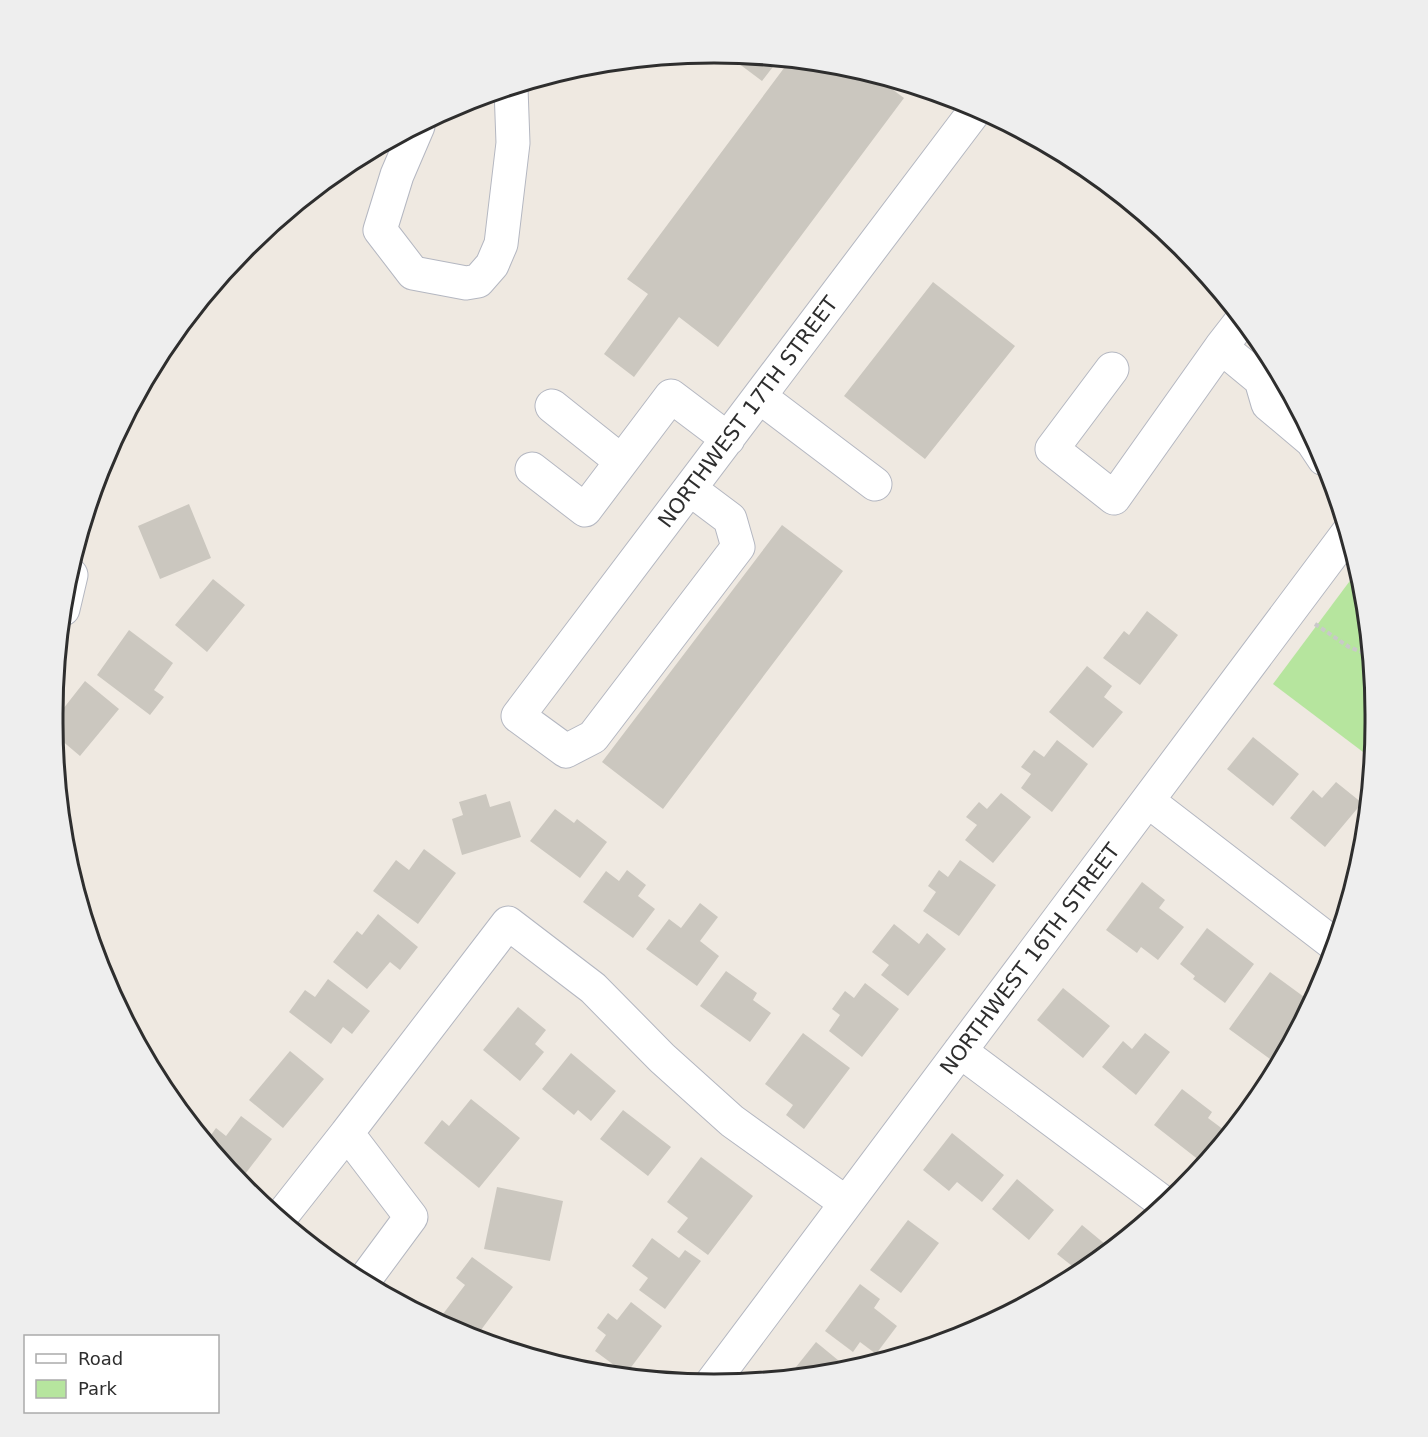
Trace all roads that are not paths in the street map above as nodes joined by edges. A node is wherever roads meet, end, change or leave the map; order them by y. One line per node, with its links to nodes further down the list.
1 (511, 96): 3 (street)
2 (971, 116): 7 (street, NORTHWEST 17TH STREET)
3 (413, 137)
4 (1237, 327): 5 (street)
5 (1221, 347): 6 (street); 9 (street)
6 (1112, 369)
7 (760, 397): 10 (street, NORTHWEST 17TH STREET); 13 (street)
8 (552, 406): 11 (street)
9 (1300, 431)
10 (728, 439): 11 (street); 14 (street, NORTHWEST 17TH STREET)
11 (621, 461): 12 (street)
12 (532, 469)
13 (876, 484)
14 (690, 489): 14 (street, NORTHWEST 17TH STREET)
15 (1342, 541): 16 (street, NORTHWEST 16TH STREET)
16 (1148, 801): 17 (street); 18 (street, NORTHWEST 16TH STREET)
17 (1327, 939)
18 (960, 1051): 20 (street); 21 (street, NORTHWEST 16TH STREET)
19 (347, 1133): 21 (street); 22 (street); 23 (street)
20 (1158, 1198)
21 (846, 1203): 24 (street, NORTHWEST 16TH STREET)
22 (285, 1212)
23 (369, 1275)
24 (719, 1374)

